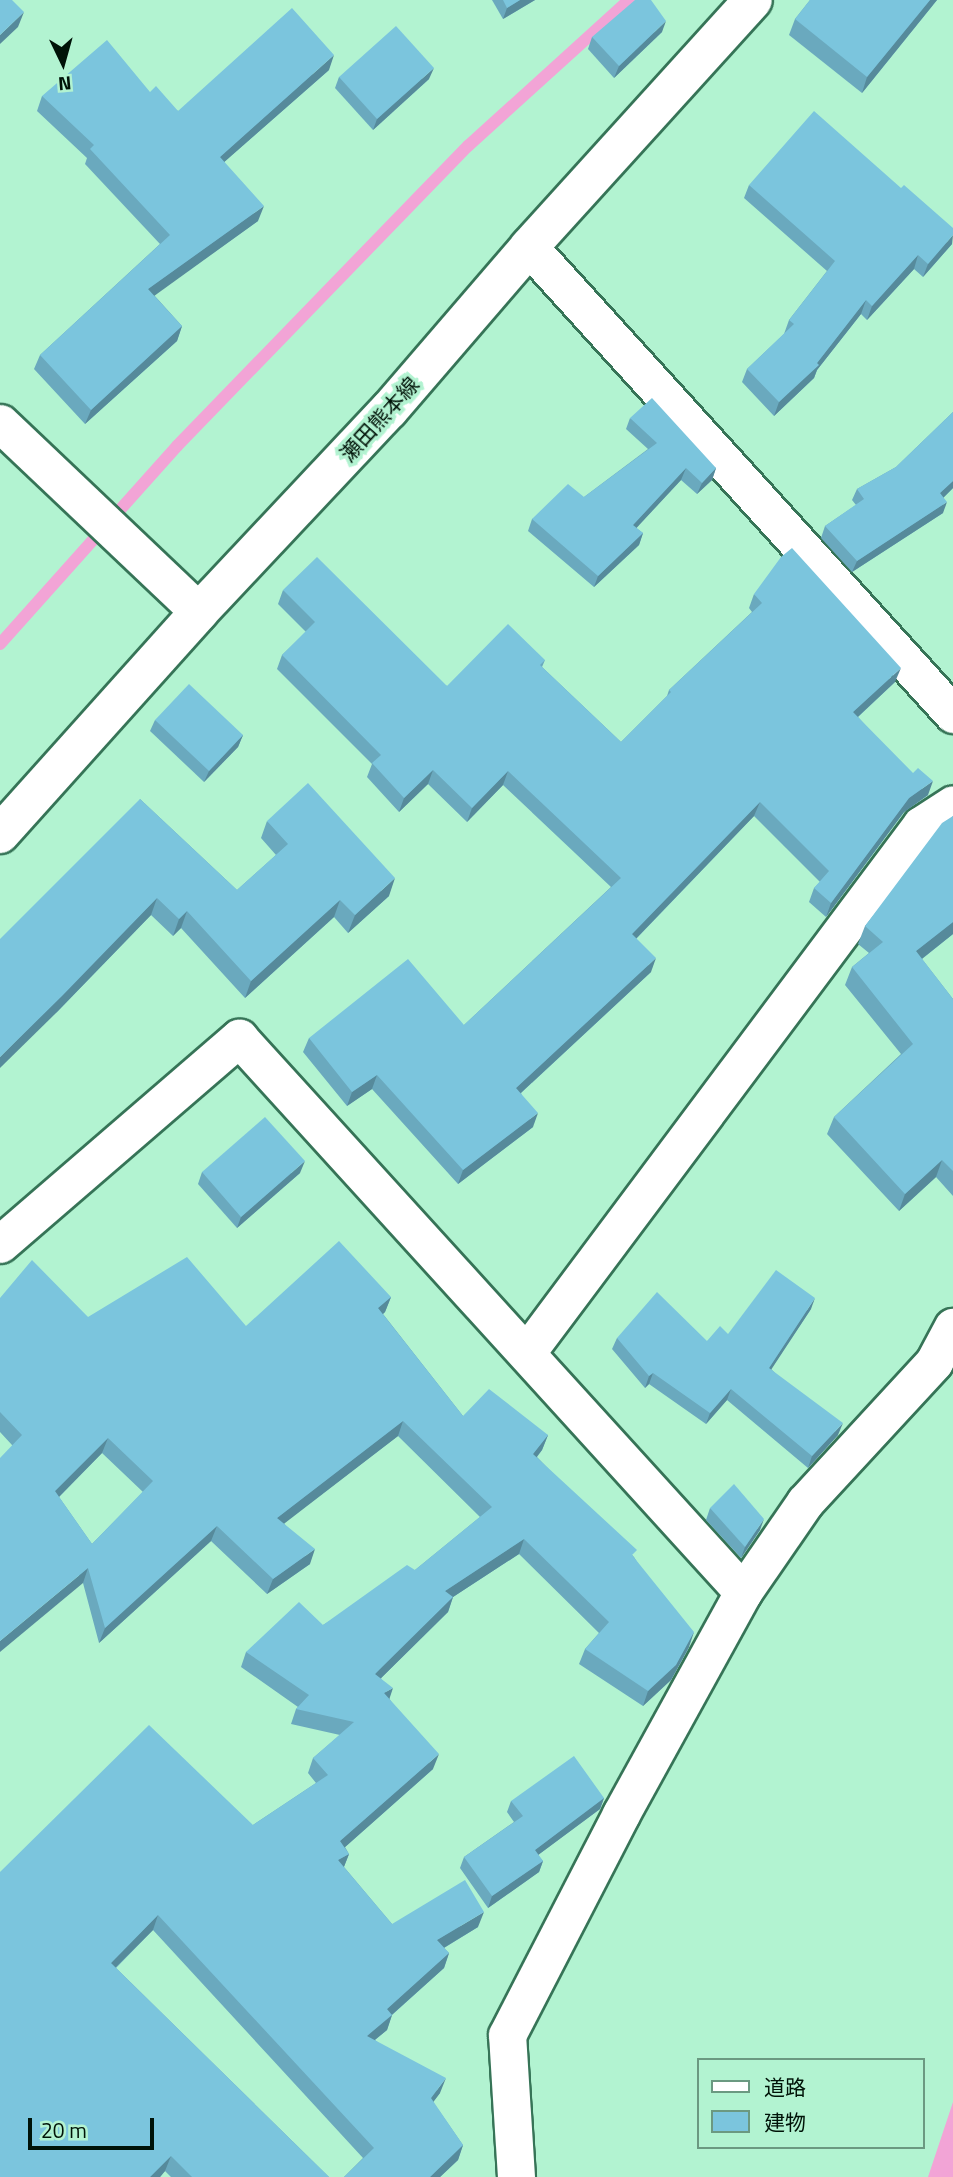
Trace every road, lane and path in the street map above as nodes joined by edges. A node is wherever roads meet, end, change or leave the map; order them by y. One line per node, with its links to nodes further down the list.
1 (753, 0): 2 (main road, 瀬田熊本線)
2 (529, 247): 4 (main road, 瀬田熊本線); 5 (street)
3 (0, 423): 4 (street)
4 (199, 612): 7 (main road, 瀬田熊本線)
5 (953, 714)
6 (953, 804): 10 (street)
7 (0, 834)
8 (0, 1244): 10 (street)
9 (953, 1327): 11 (street)
10 (527, 1352): 11 (street)
11 (743, 1592): 12 (street)
12 (516, 2177)

